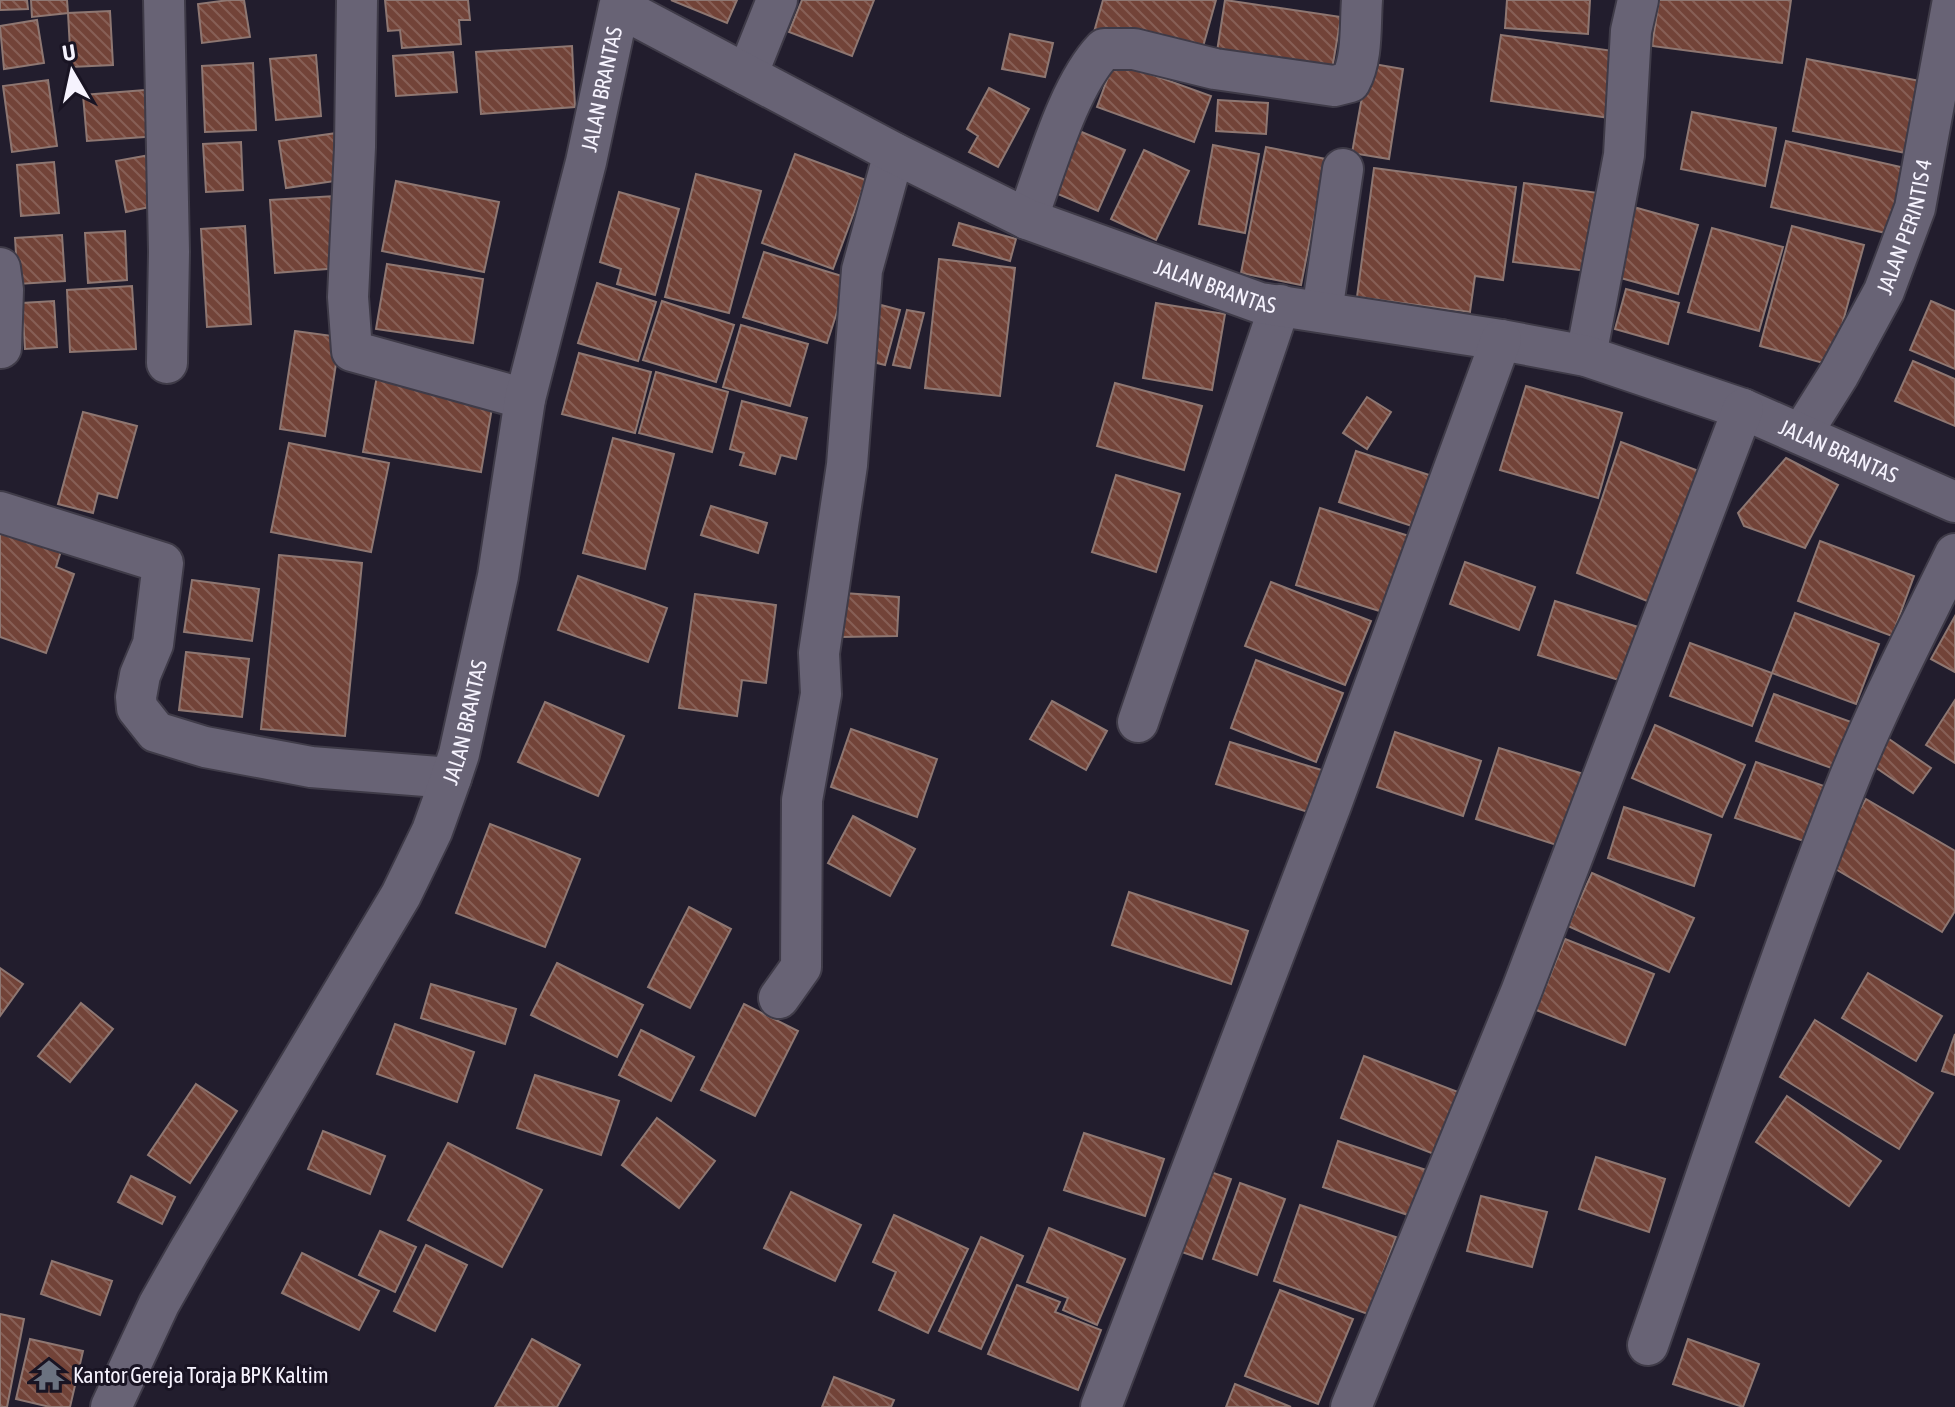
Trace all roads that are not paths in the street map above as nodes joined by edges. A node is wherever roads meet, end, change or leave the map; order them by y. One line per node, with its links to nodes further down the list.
1 (164, 0): 18 (street)
2 (357, 0): 19 (street)
3 (777, 0): 8 (street)
4 (1362, 0): 11 (street)
5 (1638, 0): 17 (street)
6 (1953, 0): 21 (street, JALAN PERINTIS 4)
7 (619, 3): 8 (street, JALAN BRANTAS); 19 (street, JALAN BRANTAS)
8 (747, 75): 9 (street, JALAN BRANTAS)
9 (894, 153): 11 (street, JALAN BRANTAS); 27 (street)
10 (1343, 169): 14 (street)
11 (1027, 219): 13 (street, JALAN BRANTAS)
12 (0, 268): 16 (street)
13 (1280, 305): 14 (street, JALAN BRANTAS); 25 (street)
14 (1322, 312): 15 (street, JALAN BRANTAS)
15 (1501, 340): 17 (street, JALAN BRANTAS); 30 (street)
16 (1, 348)
17 (1586, 356): 20 (street, JALAN BRANTAS)
18 (167, 363)
19 (525, 399): 26 (street, JALAN BRANTAS)
20 (1743, 409): 21 (street, JALAN BRANTAS); 31 (street)
21 (1802, 433): 22 (street, JALAN BRANTAS)
22 (1955, 502)
23 (0, 512): 26 (street)
24 (1955, 554): 28 (street)
25 (1138, 722)
26 (451, 778): 29 (street, JALAN BRANTAS)
27 (779, 998)
28 (1648, 1345)
29 (111, 1407)
30 (1101, 1407)
31 (1351, 1407)

